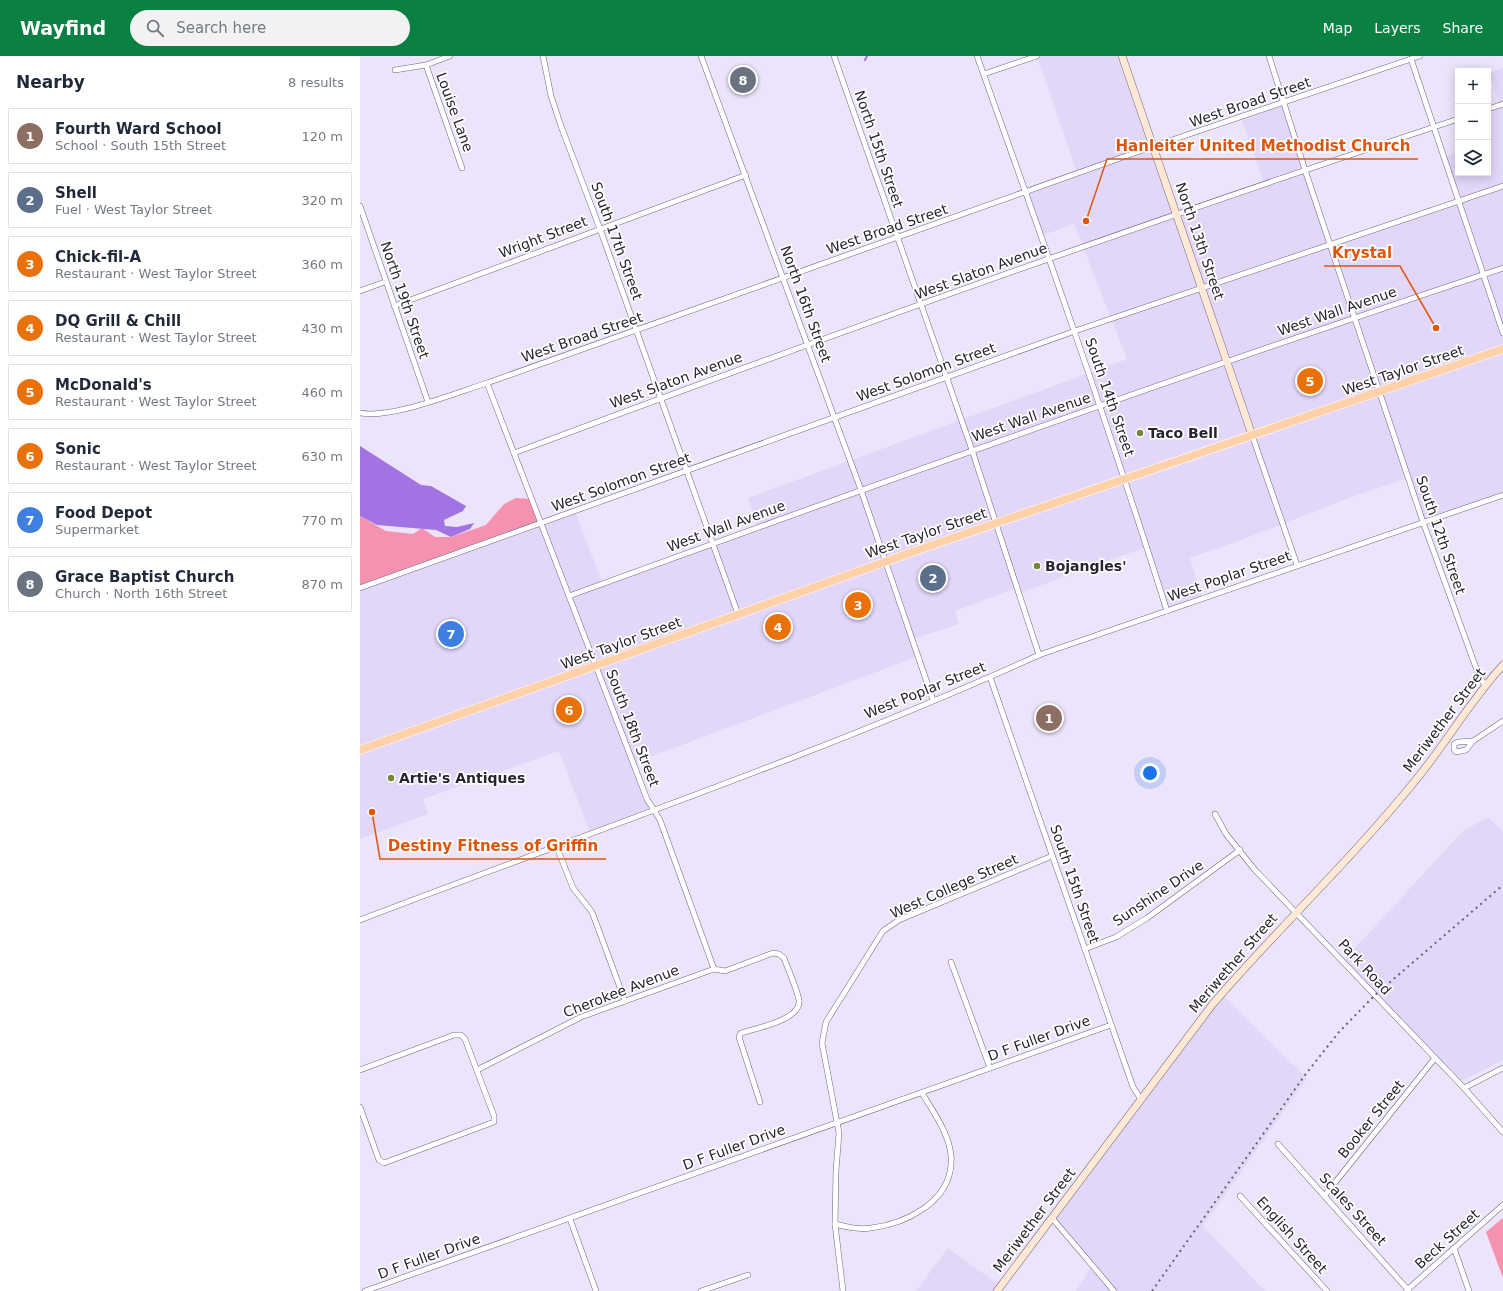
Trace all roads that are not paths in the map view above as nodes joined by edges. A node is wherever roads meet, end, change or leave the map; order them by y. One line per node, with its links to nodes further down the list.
1 (450, 56): 11 (street)
2 (543, 56): 28 (street, South 17th Street)
3 (701, 56): 22 (street, North 16th Street)
4 (834, 56): 29 (street, North 15th Street)
5 (977, 56): 13 (street, South 14th Street)
6 (1037, 56): 13 (street)
7 (1122, 56): 19 (street, North 13th Street)
8 (1269, 56): 14 (street, South 12th Street)
9 (1420, 56): 10 (street, West Broad Street)
10 (1411, 59): 14 (street, West Broad Street); 18 (street)
11 (426, 65): 12 (street); 20 (street, Louise Lane)
12 (394, 70)
13 (984, 74): 24 (street, South 14th Street)
14 (1284, 102): 19 (street, West Broad Street); 21 (street, South 12th Street)
15 (1503, 104): 16 (street)
16 (1491, 108)
17 (1455, 120): 18 (street, West Slaton Avenue)
18 (1434, 127): 21 (street, West Slaton Avenue); 25 (street)
19 (1154, 146): 24 (street, West Broad Street); 27 (street, North 13th Street)
20 (462, 168)
21 (1305, 170): 27 (street, West Slaton Avenue); 30 (street, South 12th Street)
22 (746, 176): 28 (street, Wright Street); 34 (street, North 16th Street)
23 (1503, 186): 25 (street, West Solomon Street)
24 (1027, 192): 29 (street, West Broad Street); 31 (street, South 14th Street)
25 (1459, 201): 30 (street, West Solomon Street); 33 (street)
26 (360, 206): 35 (street, North 19th Street)
27 (1176, 214): 31 (street, West Slaton Avenue); 36 (street, North 13th Street)
28 (600, 229): 39 (street, Wright Street); 41 (street, South 17th Street)
29 (898, 238): 34 (street, West Broad Street); 38 (street, North 15th Street)
30 (1330, 245): 36 (street, West Solomon Street); 40 (street, South 12th Street)
31 (1050, 259): 38 (street, West Slaton Avenue); 42 (street, South 14th Street)
32 (1503, 268): 33 (street, West Wall Avenue)
33 (1483, 274): 40 (street, West Wall Avenue); 43 (street)
34 (783, 278): 41 (street, West Broad Street); 44 (street, North 16th Street)
35 (385, 282): 37 (street); 39 (street, North 19th Street)
36 (1202, 288): 42 (street, West Solomon Street); 46 (street, North 13th Street)
37 (360, 291)
38 (921, 305): 44 (street, West Slaton Avenue); 47 (street, North 15th Street)
39 (394, 306): 51 (street, North 19th Street)
40 (1354, 317): 46 (street, West Wall Avenue); 49 (street, South 12th Street)
41 (636, 331): 48 (street, West Broad Street); 50 (street, South 17th Street)
42 (1075, 331): 47 (street, West Solomon Street); 52 (street, South 14th Street)
43 (1503, 333)
44 (808, 345): 50 (street, West Slaton Avenue); 54 (street, North 16th Street)
45 (1503, 349): 49 (main road, West Taylor Street)
46 (1227, 361): 52 (street, West Wall Avenue); 55 (street, North 13th Street)
47 (946, 378): 54 (street, West Solomon Street); 56 (street, North 15th Street)
48 (487, 383): 51 (street, West Broad Street); 57 (street, South 18th Street)
49 (1380, 392): 55 (main road, West Taylor Street); 62 (street, South 12th Street)
50 (661, 398): 57 (street, West Slaton Avenue); 58 (street, South 17th Street)
51 (428, 402): 53 (street, West Broad Street)
52 (1100, 405): 56 (street, West Wall Avenue); 59 (street, South 14th Street)
53 (360, 413)
54 (834, 418): 58 (street, West Solomon Street); 60 (street, North 16th Street)
55 (1252, 435): 59 (main road, West Taylor Street); 67 (street)
56 (972, 450): 60 (street, West Wall Avenue); 64 (street, North 15th Street)
57 (514, 453): 63 (street, South 18th Street)
58 (687, 471): 63 (street, West Solomon Street); 65 (street, South 17th Street)
59 (1125, 478): 64 (main road, West Taylor Street); 70 (street, South 14th Street)
60 (861, 490): 65 (street, West Wall Avenue); 66 (street, North 16th Street)
61 (1503, 495): 62 (street, West Poplar Street)
62 (1423, 522): 67 (street, West Poplar Street); 76 (street, South 12th Street)
63 (541, 523): 68 (street, West Solomon Street); 69 (street, South 18th Street)
64 (995, 523): 66 (main road, West Taylor Street); 72 (street)
65 (713, 544): 69 (street, West Wall Avenue); 71 (street, South 17th Street)
66 (886, 561): 71 (main road, West Taylor Street); 77 (street, North 16th Street)
67 (1297, 565): 70 (street, West Poplar Street)
68 (360, 588)
69 (569, 596): 74 (street, South 18th Street)
70 (1167, 610): 72 (street, West Poplar Street)
71 (738, 614): 74 (main road, West Taylor Street)
72 (1039, 655): 75 (street, West Poplar Street)
73 (1503, 665): 76 (street, Meriwether Street)
74 (597, 666): 80 (main road, West Taylor Street); 81 (street, South 18th Street)
75 (990, 677): 77 (street, West Poplar Street); 85 (street, South 15th Street)
76 (1485, 685): 86 (street, Meriwether Street)
77 (933, 700): 81 (street, West Poplar Street)
78 (1503, 720): 79 (street)
79 (1473, 741)
80 (360, 750)
81 (653, 809): 83 (street, West Poplar Street); 90 (street, South 18th Street)
82 (1215, 814): 84 (street, Park Road)
83 (556, 845): 87 (street, West Poplar Street); 91 (street)
84 (1240, 850): 86 (street, Park Road); 88 (street, Sunshine Drive)
85 (1052, 856): 88 (street, South 15th Street); 104 (street, West College Street)
86 (1296, 911): 93 (street, Park Road); 100 (street, Meriwether Street)
87 (360, 920)
88 (1085, 949): 92 (street, South 15th Street)
89 (951, 962): 94 (street)
90 (714, 969): 91 (street, Cherokee Avenue); 101 (street, Cherokee Avenue)
91 (625, 1001): 97 (street, Cherokee Avenue)
92 (1111, 1025): 94 (street, D F Fuller Drive); 100 (street, South 15th Street)
93 (1435, 1058): 98 (street, Park Road); 107 (street, Booker Street)
94 (990, 1068): 99 (street, D F Fuller Drive)
95 (1503, 1068): 98 (street)
96 (360, 1070): 97 (street)
97 (477, 1070): 103 (street)
98 (1464, 1088): 105 (street, Park Road)
99 (922, 1092): 104 (street, D F Fuller Drive); 112 (street)
100 (1140, 1098): 110 (street, Meriwether Street)
101 (760, 1102)
102 (360, 1107): 103 (street)
103 (362, 1117)
104 (838, 1123): 111 (street, D F Fuller Drive); 112 (street, West College Street)
105 (1503, 1132)
106 (1278, 1144): 107 (street, Scales Street)
107 (1325, 1195): 115 (street, Scales Street)
108 (1240, 1196): 122 (street, English Street)
109 (1503, 1205): 113 (street, Beck Street)
110 (1052, 1218): 120 (street, Meriwether Street); 121 (street)
111 (570, 1219): 116 (street, D F Fuller Drive); 117 (street)
112 (835, 1224): 119 (street, West College Street)
113 (1454, 1248): 115 (street, Beck Street); 123 (street)
114 (748, 1275): 118 (street)
115 (1408, 1290)
116 (365, 1291)
117 (596, 1291)
118 (701, 1291)
119 (843, 1291)
120 (997, 1291)
121 (1114, 1291)
122 (1327, 1291)
123 (1469, 1291)

